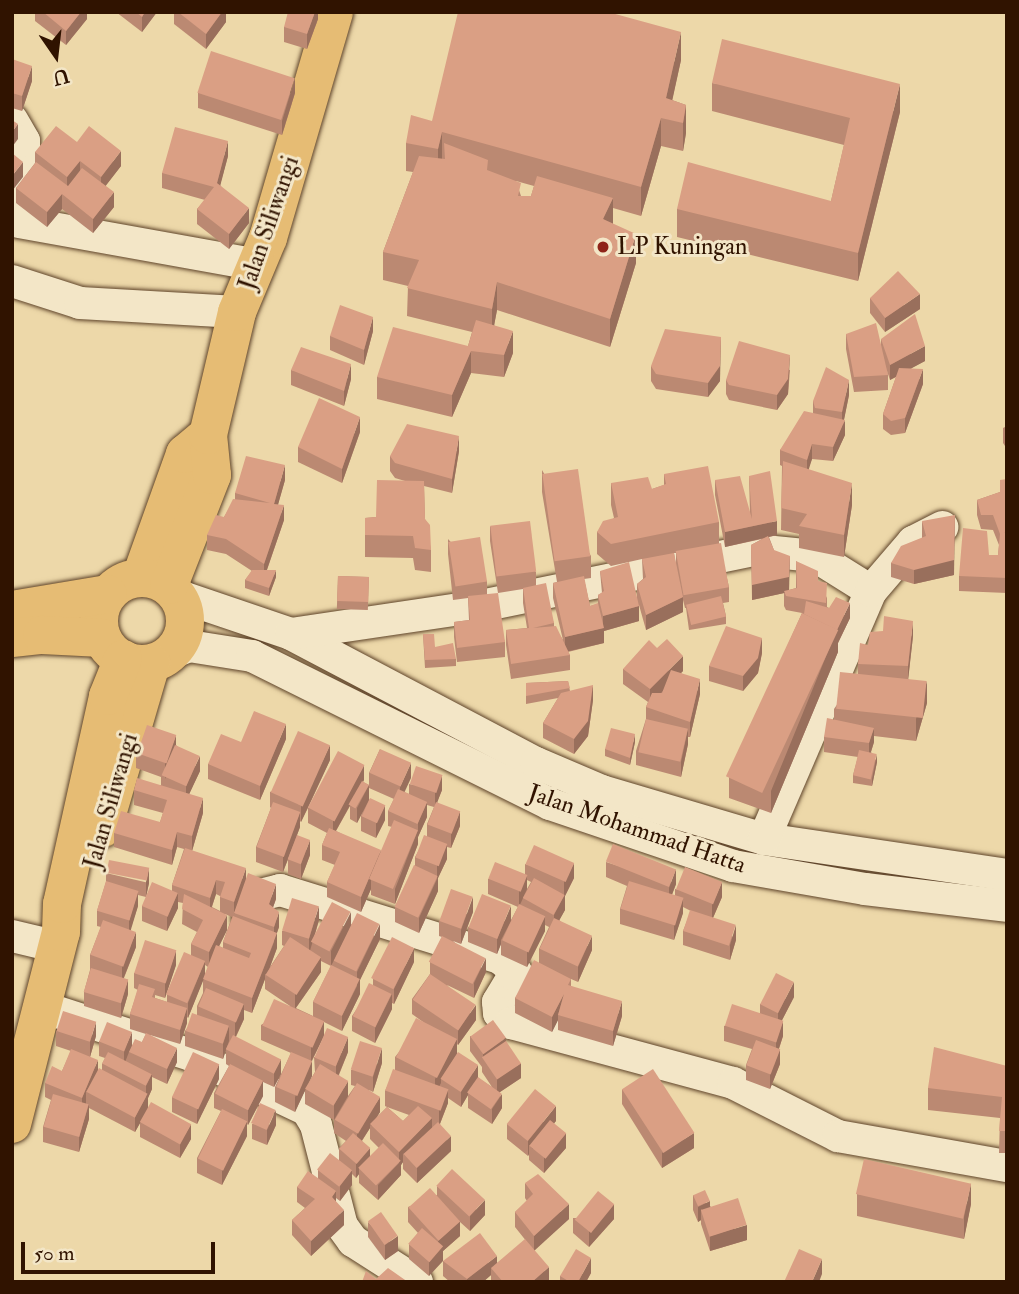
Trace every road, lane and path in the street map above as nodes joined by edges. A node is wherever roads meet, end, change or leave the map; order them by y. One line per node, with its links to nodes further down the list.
1 (334, 12): 4 (main road, Jalan Siliwangi)
2 (12, 120): 3 (street)
3 (16, 230): 4 (street)
4 (258, 265): 6 (main road, Jalan Siliwangi)
5 (12, 281): 6 (street)
6 (237, 312): 8 (main road, Jalan Siliwangi)
7 (942, 527): 9 (street)
8 (149, 588): 10 (main road); 11 (street, Jalan Mohammad Hatta); 13 (main road, Jalan Siliwangi); 13 (main road, Jalan Siliwangi)
9 (871, 591): 11 (street); 15 (street)
10 (12, 610)
11 (291, 634): 14 (street, Jalan Mohammad Hatta)
12 (12, 638): 13 (main road)
13 (137, 654): 16 (street, Jalan Mohammad Hatta); 20 (main road, Jalan Siliwangi)
14 (692, 818): 15 (street, Jalan Mohammad Hatta); 16 (street)
15 (764, 839): 17 (street, Jalan Mohammad Hatta)
16 (677, 848): 18 (street, Jalan Mohammad Hatta)
17 (1007, 875)
18 (1007, 906)
19 (12, 936): 20 (street)
20 (60, 939): 22 (main road, Jalan Siliwangi)
21 (238, 943): 24 (street)
22 (43, 1007): 23 (main road, Jalan Siliwangi); 25 (street)
23 (12, 1124)
24 (1007, 1166)
25 (417, 1282)

